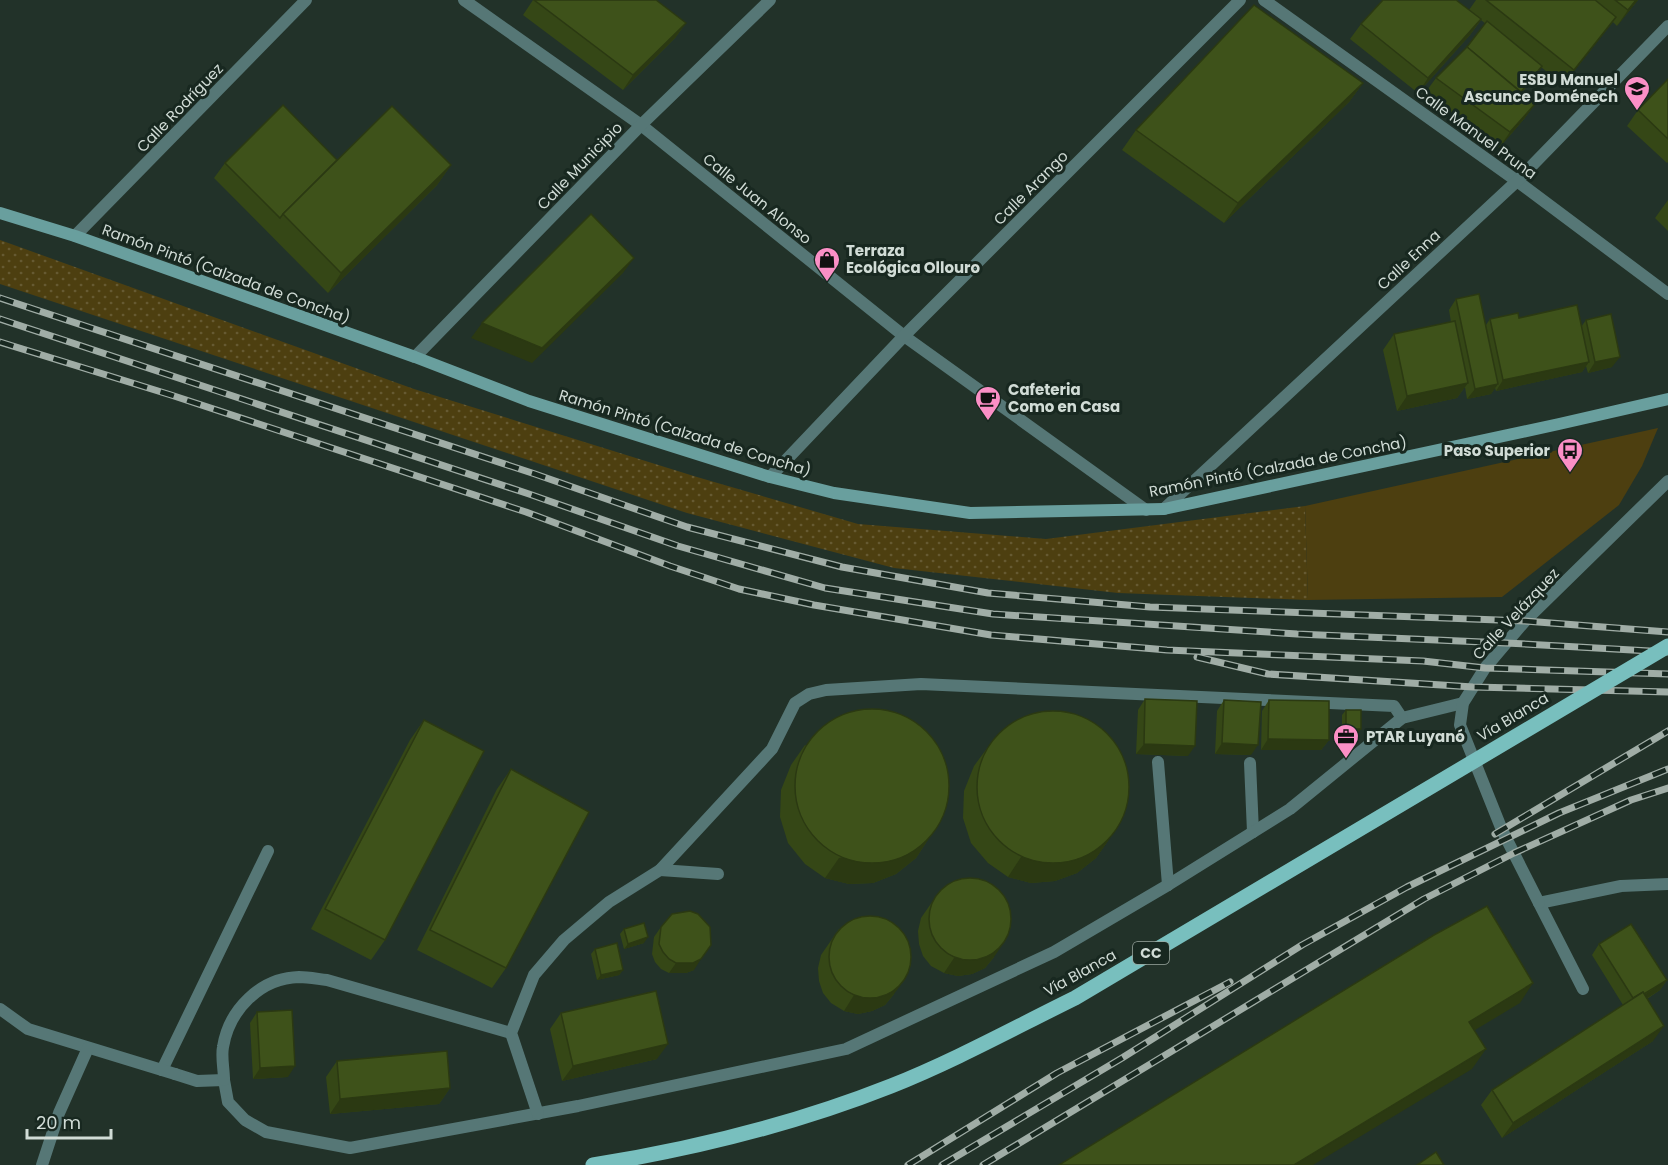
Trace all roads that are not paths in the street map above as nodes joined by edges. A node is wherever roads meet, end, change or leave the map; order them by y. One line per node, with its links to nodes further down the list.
1 (306, 0): 10 (street, Calle Rodríguez)
2 (464, 0): 7 (street, Calle Juan Alonso)
3 (770, 0): 7 (street, Calle Municipio)
4 (1240, 0): 12 (street, Calle Arango)
5 (1264, 0): 8 (street, Calle Manuel Pruna)
6 (1668, 26): 8 (street, Calle Enna)
7 (641, 126): 12 (street, Calle Juan Alonso); 13 (street, Calle Municipio)
8 (1517, 181): 11 (street, Calle Manuel Pruna); 17 (street, Calle Enna)
9 (0, 213): 10 (main road, Ramón Pintó (Calzada de Concha))
10 (75, 236): 13 (main road, Ramón Pintó (Calzada de Concha))
11 (1668, 294)
12 (904, 336): 15 (street, Calle Arango); 18 (street, Calle Juan Alonso)
13 (415, 357): 15 (main road, Ramón Pintó (Calzada de Concha))
14 (1668, 399): 17 (main road, Ramón Pintó (Calzada de Concha))
15 (770, 477): 18 (main road, Ramón Pintó (Calzada de Concha))
16 (1668, 481): 20 (street, Calle Velázquez)
17 (1164, 509): 18 (main road, Ramón Pintó (Calzada de Concha))
18 (1146, 510)
19 (1668, 646): 39 (main road, Vía Blanca / CC, bridge)
20 (1463, 703): 21 (street); 30 (street)
21 (1402, 718): 24 (street); 26 (street)
22 (1158, 762): 29 (street)
23 (1250, 763): 24 (street)
24 (1253, 832): 29 (street)
25 (268, 851): 35 (street)
26 (660, 870): 27 (street); 33 (street)
27 (718, 874)
28 (1668, 884): 30 (street)
29 (1168, 885): 37 (street)
30 (1539, 903): 31 (street)
31 (1583, 990)
32 (0, 1010): 34 (street)
33 (511, 1033): 36 (street); 37 (street)
34 (88, 1048): 35 (street); 38 (street)
35 (162, 1070): 36 (street)
36 (224, 1080): 37 (street)
37 (538, 1114)
38 (42, 1165)
39 (593, 1165)

